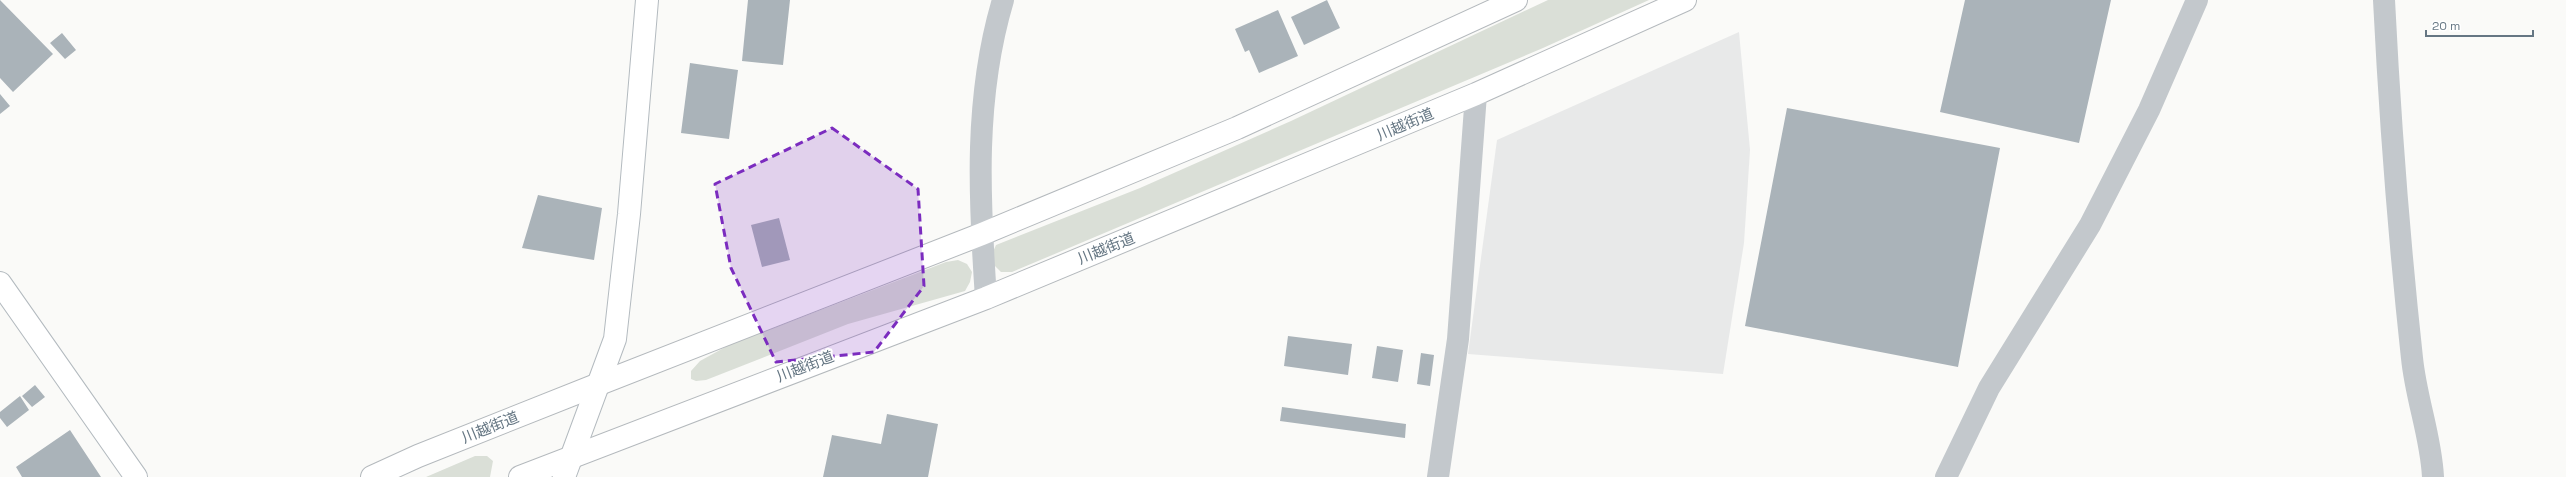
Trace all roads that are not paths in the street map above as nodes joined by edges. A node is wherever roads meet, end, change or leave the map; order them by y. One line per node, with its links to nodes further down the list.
1 (647, 0): 11 (main road)
2 (1003, 0): 8 (street)
3 (1516, 0): 8 (main road, 川越街道)
4 (1685, 0): 7 (main road, 川越街道)
5 (2197, 0): 18 (street)
6 (2384, 0): 19 (street)
7 (1476, 94): 10 (main road, 川越街道); 17 (street)
8 (982, 234): 10 (street); 11 (main road, 川越街道)
9 (0, 283): 13 (main road)
10 (986, 298): 12 (main road, 川越街道)
11 (599, 384): 12 (main road); 14 (main road, 川越街道)
12 (570, 456): 15 (main road, 川越街道); 16 (main road)
13 (136, 477)
14 (372, 477)
15 (520, 477)
16 (564, 477)
17 (1438, 477)
18 (1946, 477)
19 (2433, 477)

